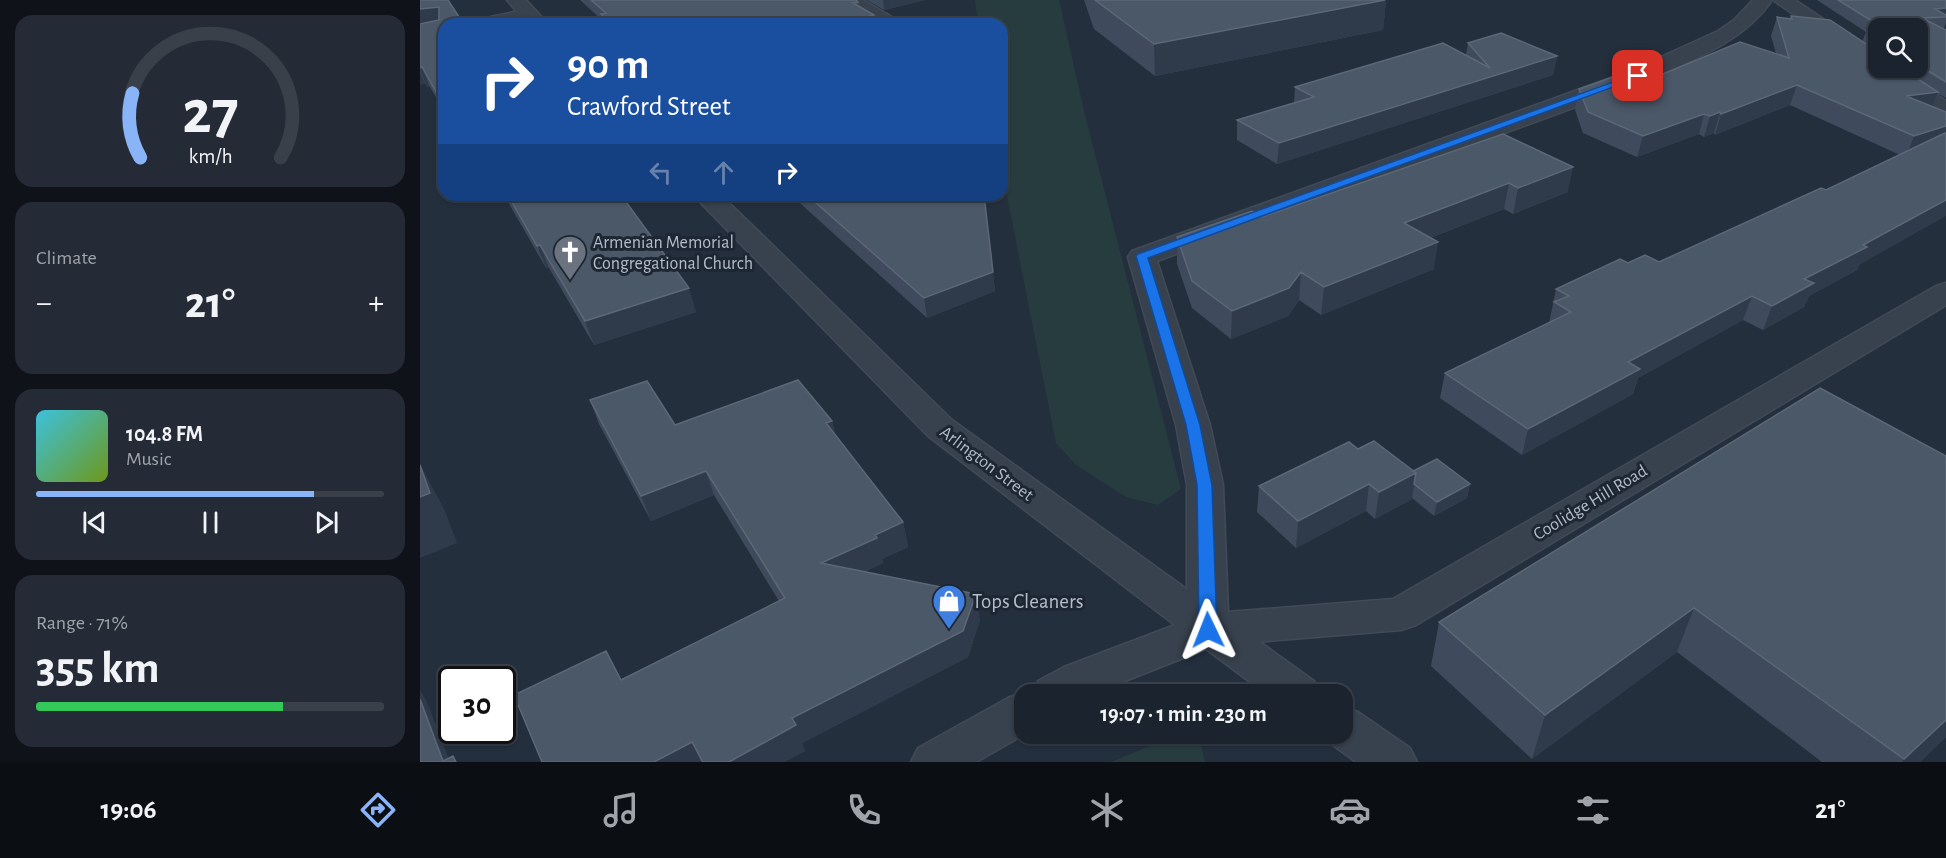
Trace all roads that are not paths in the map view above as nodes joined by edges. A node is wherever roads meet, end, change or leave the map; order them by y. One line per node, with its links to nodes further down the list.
1 (516, 0): 5 (street)
2 (850, 0): 6 (street)
3 (1763, 0): 12 (street)
4 (1782, 0): 7 (street)
5 (532, 18)
6 (880, 18)
7 (1868, 58)
8 (1897, 78): 9 (street)
9 (1946, 111)
10 (712, 201): 12 (street, Arlington Street)
11 (1946, 292): 12 (street, Coolidge Hill Road)
12 (1208, 630): 13 (street, Coolidge Hill Road); 14 (street, Arlington Street)
13 (1073, 684)
14 (1284, 684)
15 (1014, 717): 17 (street)
16 (1353, 734): 18 (street)
17 (935, 762)
18 (1393, 762)

